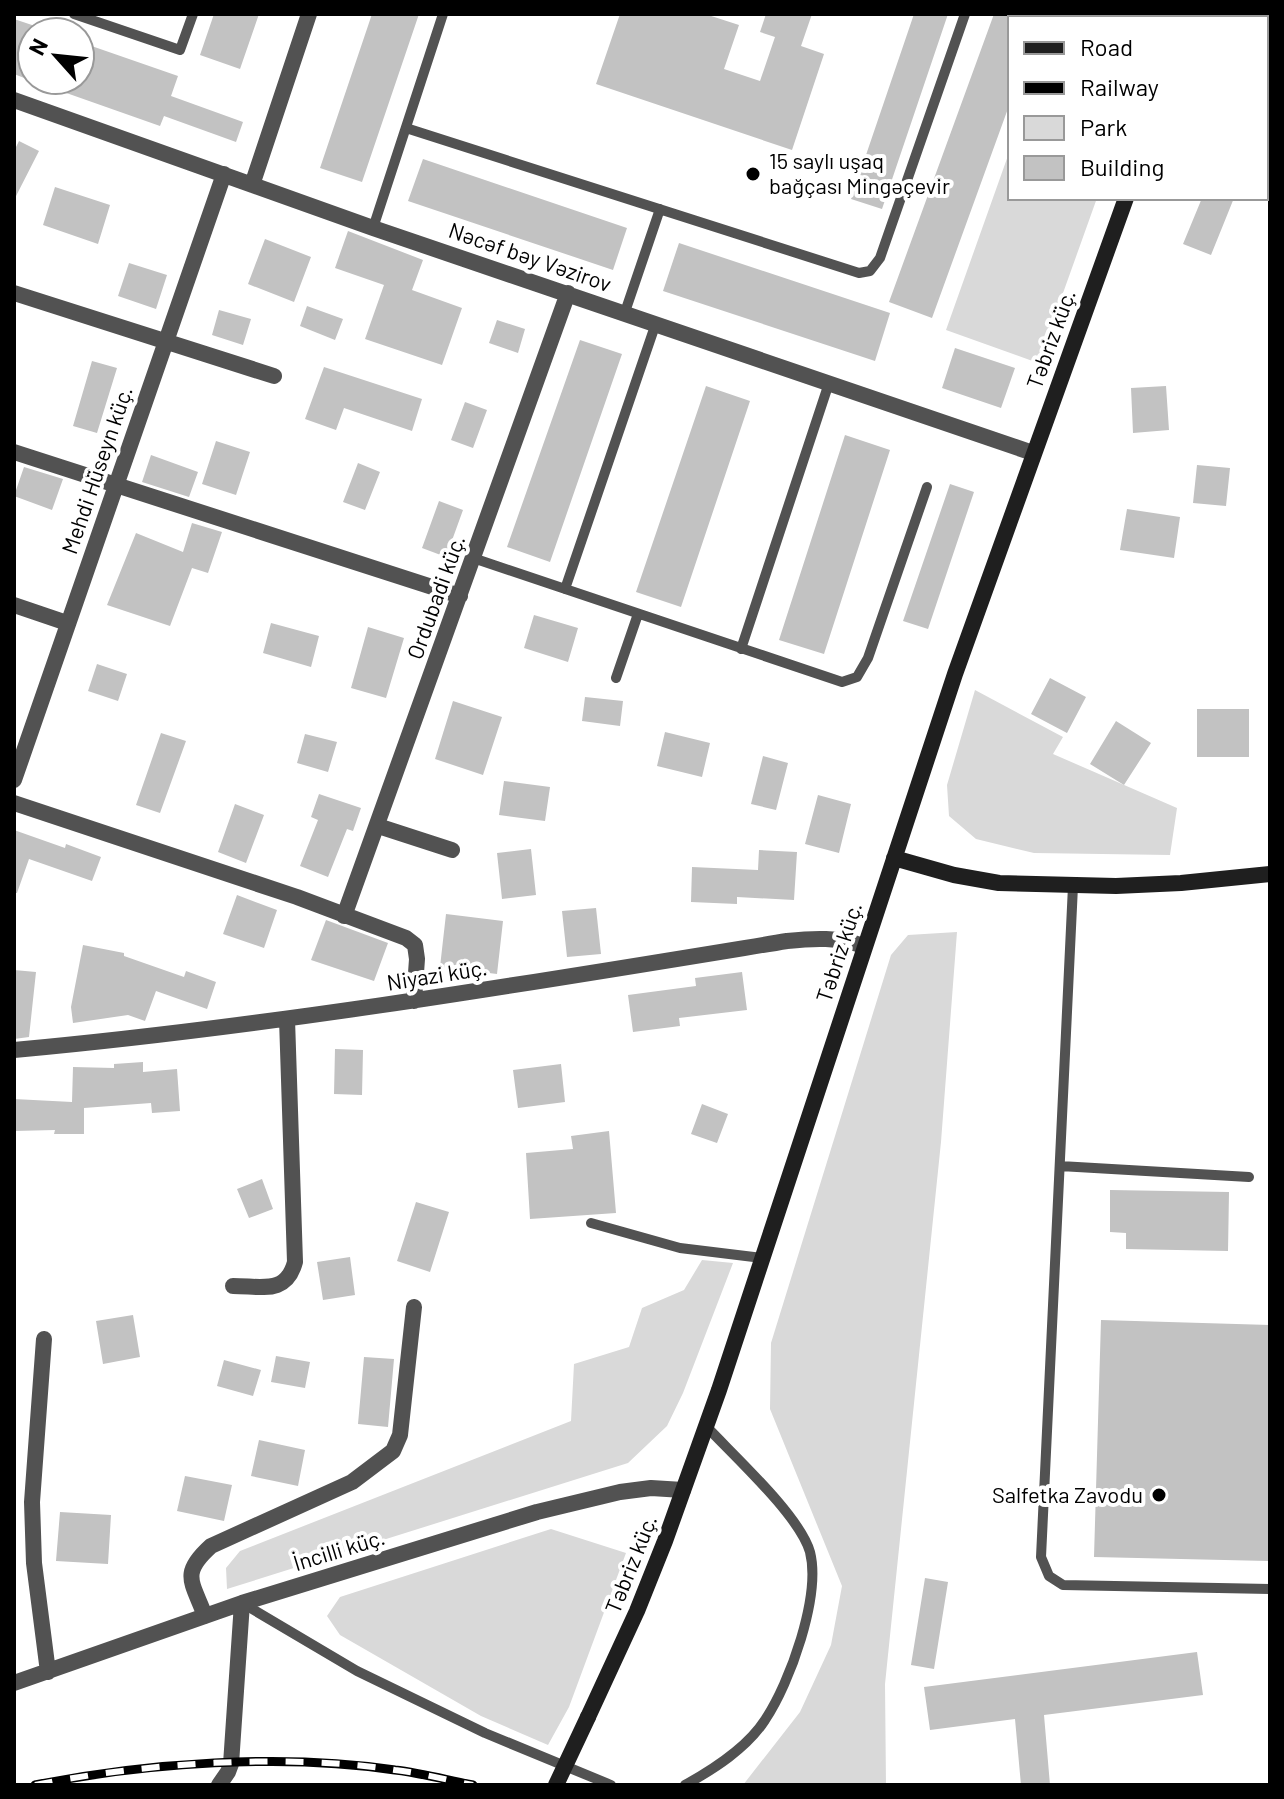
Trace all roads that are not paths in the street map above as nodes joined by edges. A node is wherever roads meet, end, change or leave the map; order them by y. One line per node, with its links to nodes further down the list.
1 (74, 14): 2 (lane)
2 (193, 14)
3 (309, 14): 9 (street)
4 (443, 14): 7 (lane)
5 (965, 14): 11 (lane)
6 (14, 100): 8 (street, Nəcəf bəy Vəzirov)
7 (406, 128): 11 (lane); 12 (lane)
8 (224, 174): 9 (street, Nəcəf bəy Vəzirov); 17 (street, Mehdi Hüseyn küç.)
9 (252, 185): 12 (street, Nəcəf bəy Vəzirov)
10 (1125, 200): 21 (main road, Təbriz küç.)
11 (660, 209): 15 (lane)
12 (373, 228): 14 (street, Nəcəf bəy Vəzirov)
13 (14, 293): 17 (street)
14 (568, 293): 15 (street, Nəcəf bəy Vəzirov); 24 (street, Ordubadi küç.)
15 (625, 312): 16 (street, Nəcəf bəy Vəzirov)
16 (656, 323): 19 (street, Nəcəf bəy Vəzirov); 25 (lane)
17 (165, 343): 18 (street); 22 (street, Mehdi Hüseyn küç.)
18 (274, 376)
19 (829, 383): 21 (street, Nəcəf bəy Vəzirov); 30 (lane)
20 (14, 452): 22 (street)
21 (1033, 453): 36 (main road, Təbriz küç.)
22 (116, 485): 26 (street); 29 (street, Mehdi Hüseyn küç.)
23 (927, 487): 30 (lane)
24 (473, 558): 25 (lane); 26 (street, Ordubadi küç.)
25 (565, 589): 28 (lane)
26 (460, 596): 34 (street, Ordubadi küç.)
27 (14, 605): 29 (street)
28 (638, 614): 30 (lane); 31 (lane)
29 (67, 623): 32 (street, Mehdi Hüseyn küç.)
30 (741, 649)
31 (616, 678)
32 (14, 780)
33 (14, 803): 39 (street)
34 (378, 826): 35 (street); 39 (street, Ordubadi küç.)
35 (452, 850)
36 (894, 858): 38 (main road); 40 (main road, Təbriz küç.)
37 (1270, 874): 38 (main road)
38 (1073, 886): 44 (lane)
39 (344, 916): 41 (street)
40 (864, 946): 41 (street, Niyazi küç.); 47 (main road, Təbriz küç.)
41 (414, 1001): 42 (street, Niyazi küç.)
42 (287, 1019): 43 (street, Niyazi küç.); 48 (street)
43 (14, 1050)
44 (1060, 1166): 45 (lane); 53 (lane)
45 (1249, 1177)
46 (591, 1223): 47 (lane)
47 (762, 1258): 51 (main road, Təbriz küç.)
48 (233, 1286)
49 (414, 1307): 55 (street)
50 (44, 1339): 56 (street)
51 (706, 1426): 52 (main road, Təbriz küç.); 61 (lane)
52 (683, 1490): 54 (street, İncilli küç.); 59 (main road, Təbriz küç., bridge)
53 (1270, 1589)
54 (242, 1603): 55 (street, İncilli küç.); 58 (street); 60 (lane)
55 (205, 1616): 56 (street, İncilli küç.)
56 (48, 1672): 57 (street, İncilli küç.)
57 (14, 1683)
58 (219, 1785)
59 (556, 1785)
60 (611, 1785)
61 (685, 1785)

